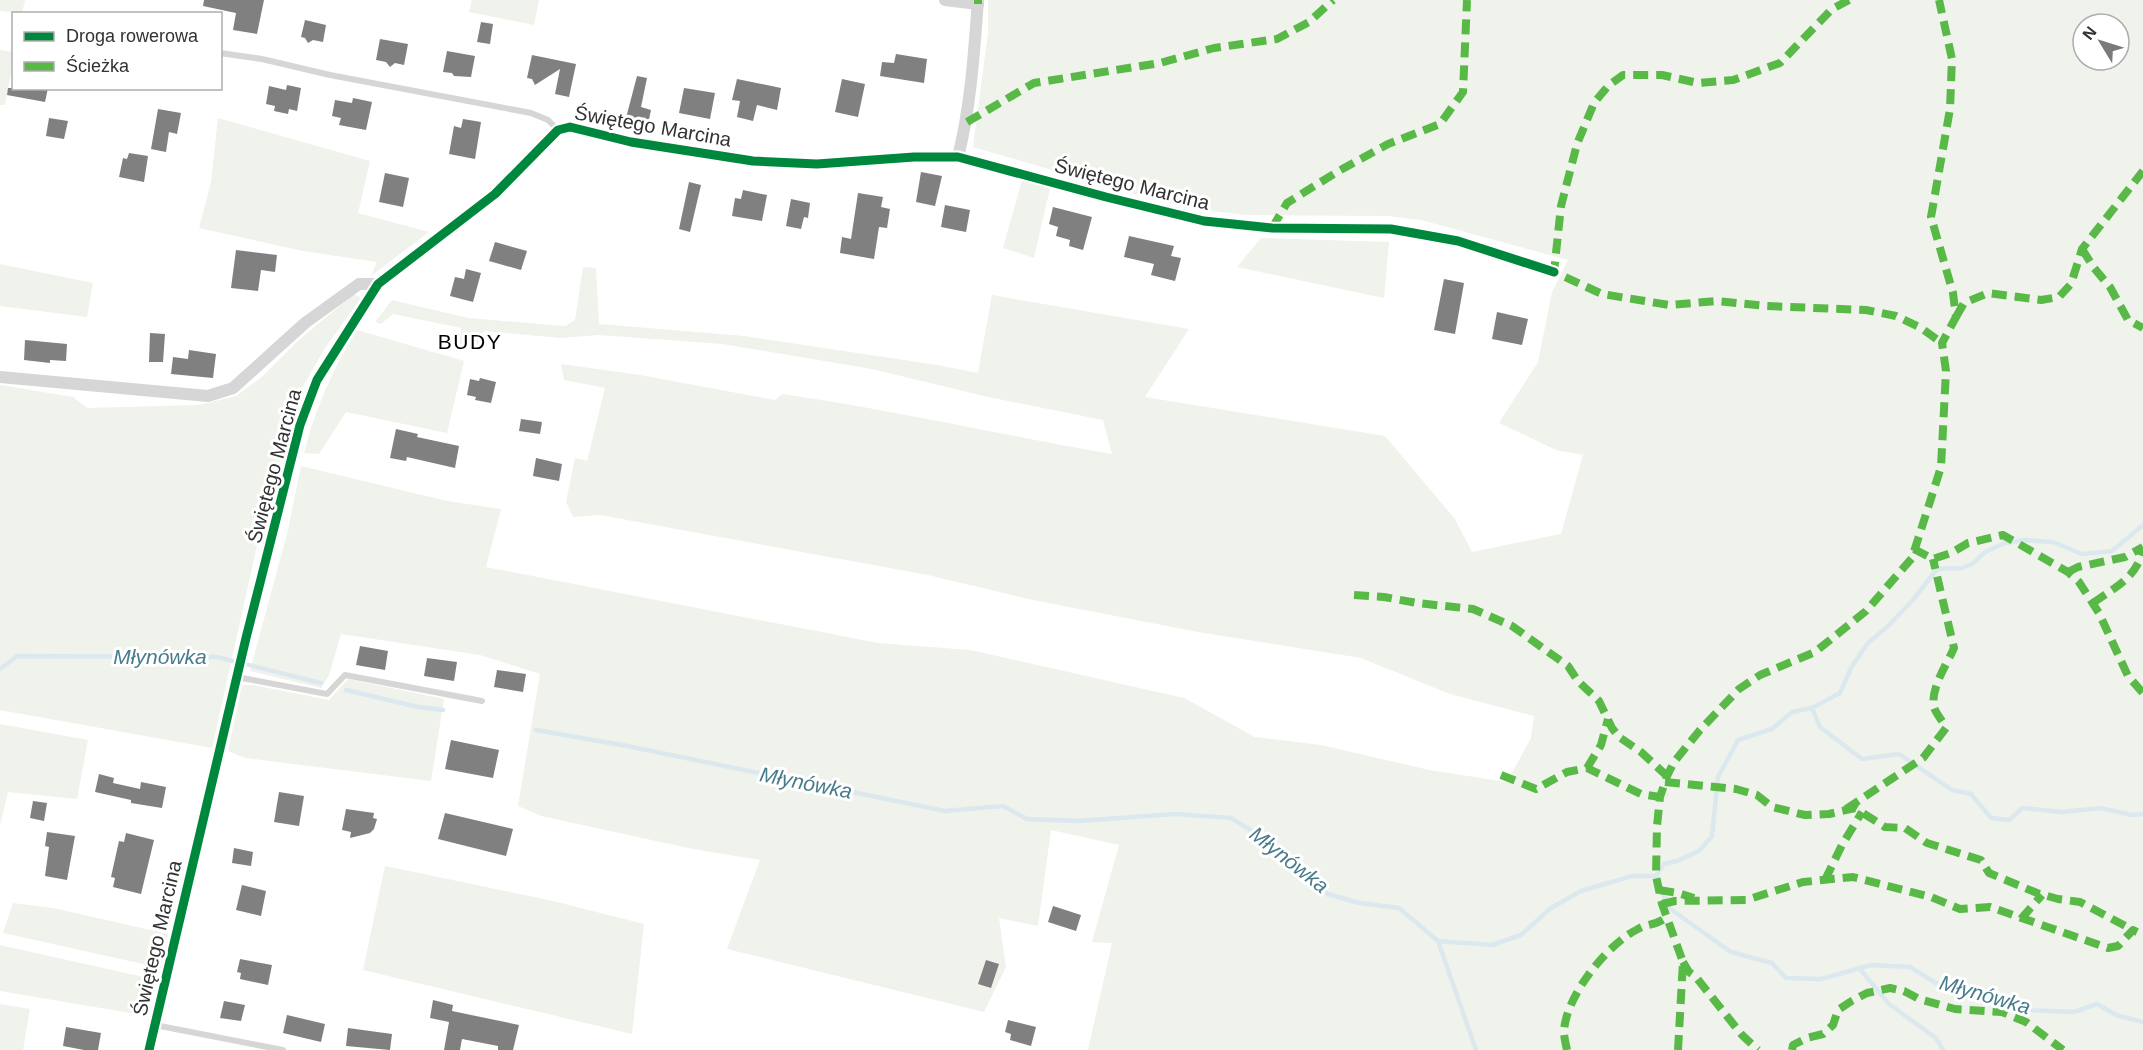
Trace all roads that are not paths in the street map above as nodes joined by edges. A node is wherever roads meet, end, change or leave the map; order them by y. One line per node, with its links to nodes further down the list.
1 (945, 0): 2 (street)
2 (978, 2): 5 (street)
3 (222, 53): 4 (lane)
4 (558, 130): 5 (street, Świętego Marcina); 7 (street, Świętego Marcina)
5 (958, 157): 6 (street, Świętego Marcina)
6 (1554, 272)
7 (378, 284): 8 (street); 9 (street, Świętego Marcina)
8 (0, 377)
9 (237, 676): 10 (lane); 11 (street, Świętego Marcina)
10 (482, 701)
11 (154, 1025): 12 (street, Świętego Marcina); 13 (lane)
12 (149, 1050)
13 (283, 1050)

